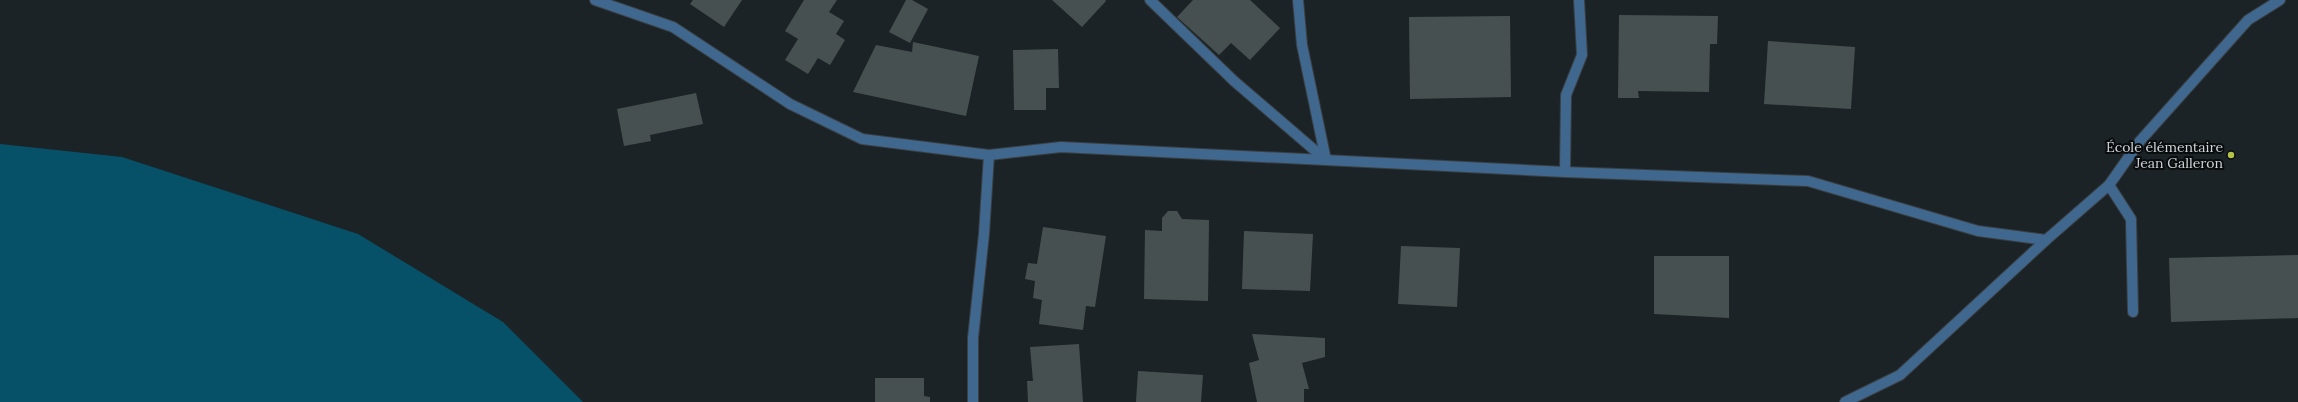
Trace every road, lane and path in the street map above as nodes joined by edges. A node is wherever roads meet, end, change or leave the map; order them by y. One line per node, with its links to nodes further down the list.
1 (594, 0): 6 (street)
2 (1150, 0): 7 (street)
3 (1298, 0): 7 (street)
4 (1580, 0): 8 (street)
5 (2280, 0): 9 (street)
6 (989, 155): 7 (street); 12 (street)
7 (1326, 160): 8 (street)
8 (1565, 172): 10 (street)
9 (2109, 185): 10 (street); 11 (street)
10 (2046, 240): 13 (street)
11 (2132, 312)
12 (973, 402)
13 (1845, 402)

